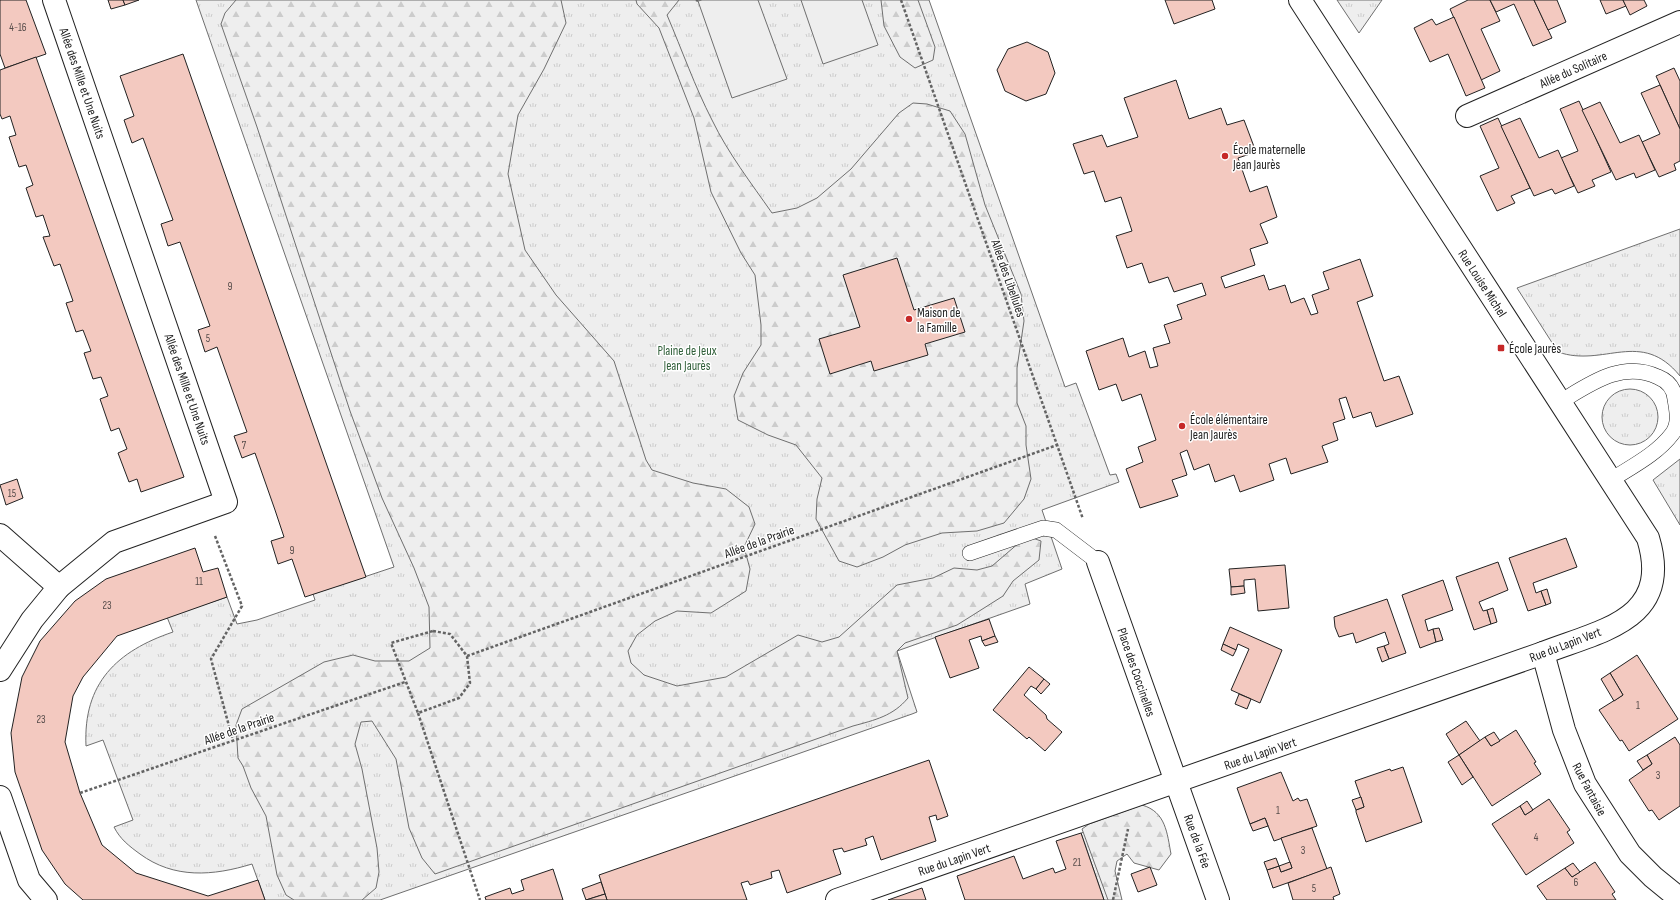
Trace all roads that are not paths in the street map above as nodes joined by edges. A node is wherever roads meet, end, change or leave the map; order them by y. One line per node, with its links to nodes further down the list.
1 (54, 0): 11 (street, Allée des Mille et Une Nuits)
2 (1300, 0): 5 (street, Rue Louise Michel)
3 (1680, 22): 4 (street, Allée du Solitaire)
4 (1466, 116)
5 (1560, 402): 6 (street, Rue Louise Michel); 6 (lane)
6 (1611, 480): 10 (street, Rue Louise Michel)
7 (0, 535): 11 (street)
8 (970, 553): 9 (lane)
9 (1098, 562): 14 (street, Place des Coccinelles)
10 (1654, 570): 12 (street, Rue du Lapin Vert)
11 (59, 587): 13 (street, Allée des Mille et Une Nuits)
12 (1543, 653): 14 (street, Rue du Lapin Vert); 16 (street, Rue Fantaisie)
13 (0, 670)
14 (1175, 782): 18 (street, Rue du Lapin Vert); 19 (street, Rue de la Fée)
15 (0, 797): 17 (street)
16 (1680, 899)
17 (46, 900)
18 (836, 900)
19 (1218, 900)

